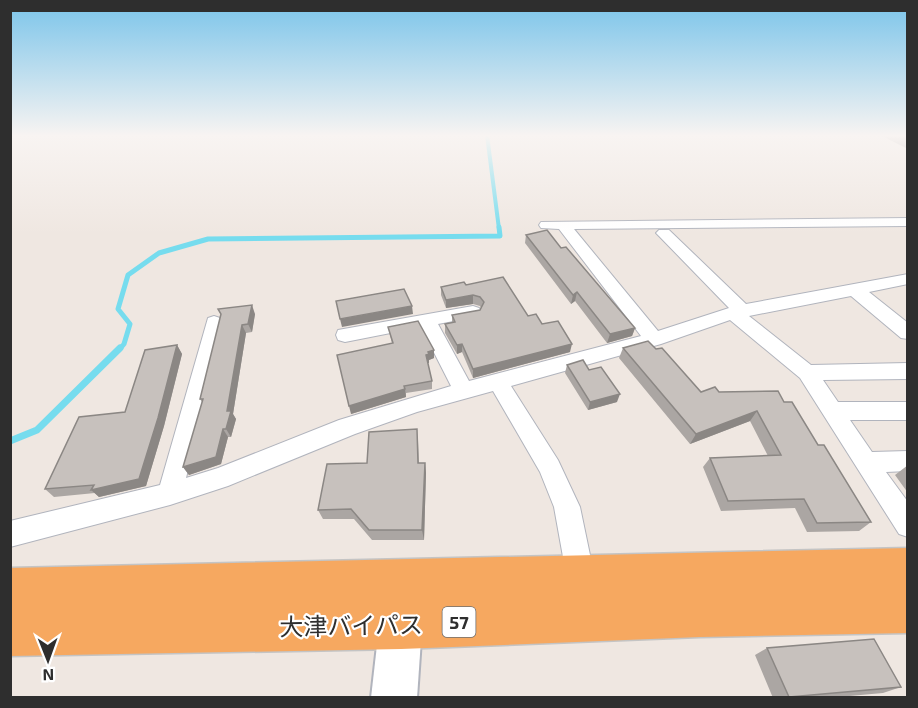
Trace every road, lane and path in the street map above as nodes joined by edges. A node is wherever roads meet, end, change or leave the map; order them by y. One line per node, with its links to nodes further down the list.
1 (908, 222): 3 (street)
2 (546, 225): 3 (street)
3 (563, 225): 13 (street)
4 (664, 233): 8 (street)
5 (908, 279): 6 (street)
6 (853, 288): 8 (street); 11 (street)
7 (473, 312): 9 (street)
8 (738, 312): 13 (street); 15 (street)
9 (427, 320): 12 (street); 17 (street)
10 (214, 322): 22 (street)
11 (908, 333)
12 (345, 335)
13 (654, 339): 16 (street)
14 (907, 371): 15 (street)
15 (807, 373): 18 (street)
16 (497, 380): 17 (street); 26 (street)
17 (463, 390): 22 (street)
18 (832, 411): 19 (street); 21 (street)
19 (908, 411)
20 (908, 461): 21 (street)
21 (866, 462): 23 (street)
22 (170, 494): 24 (street)
23 (908, 525)
24 (10, 534)
25 (908, 572): 26 (highway, 大津バイパス / 57)
26 (581, 579): 28 (highway, 大津バイパス / 57)
27 (10, 592): 28 (highway, 大津バイパス / 57)
28 (402, 604): 29 (highway, 大津バイパス / 57); 30 (highway, 大津バイパス / 57); 31 (main road)
29 (908, 609)
30 (10, 631)
31 (394, 698)

